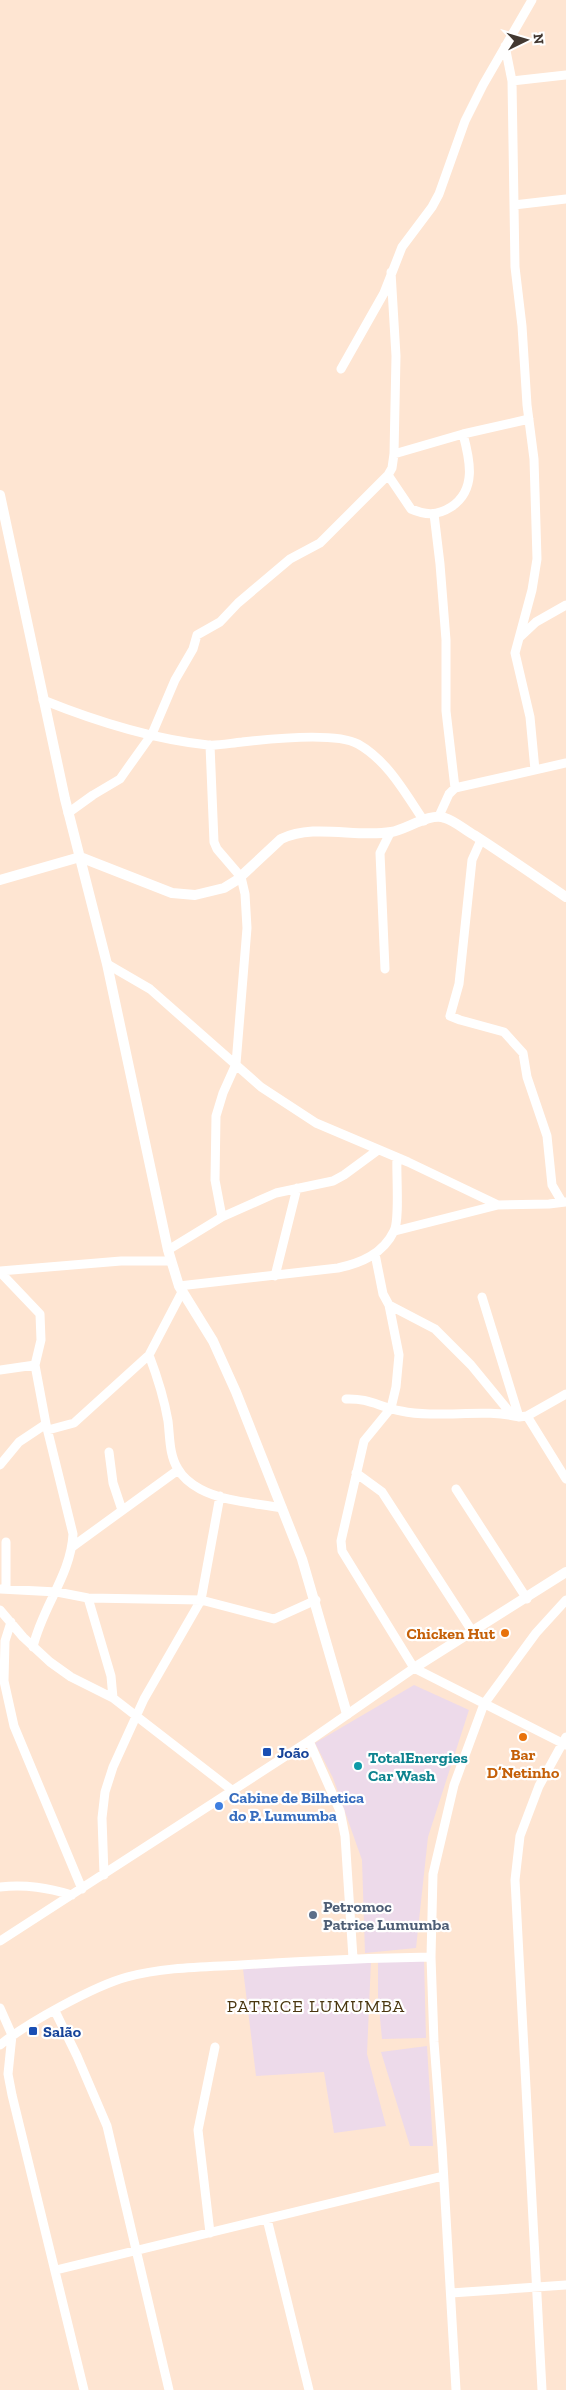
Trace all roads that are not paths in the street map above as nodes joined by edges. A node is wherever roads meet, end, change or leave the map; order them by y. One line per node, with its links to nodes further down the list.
1 (532, 0): 2 (street)
2 (504, 46): 4 (street); 7 (street)
3 (566, 75): 4 (street)
4 (512, 82): 6 (street)
5 (566, 199): 6 (street)
6 (514, 205): 9 (street)
7 (391, 272): 8 (street); 11 (street)
8 (341, 369)
9 (528, 419): 10 (street); 16 (street)
10 (463, 434): 11 (street); 14 (street)
11 (394, 454): 12 (street)
12 (388, 475): 14 (street); 18 (street)
13 (0, 495): 17 (street)
14 (434, 514): 22 (street)
15 (566, 605): 16 (street)
16 (520, 637): 21 (street)
17 (43, 700): 18 (street); 23 (street)
18 (152, 734): 19 (street); 23 (street)
19 (210, 745): 25 (street); 29 (street)
20 (566, 763): 21 (street)
21 (535, 770): 22 (street)
22 (455, 788): 24 (street)
23 (68, 813): 28 (street)
24 (438, 816): 25 (street); 27 (street)
25 (424, 821): 26 (street)
26 (390, 833): 29 (street); 33 (street)
27 (481, 840): 31 (street); 38 (street)
28 (80, 857): 29 (street); 30 (street); 32 (street)
29 (241, 877): 34 (street)
30 (0, 880)
31 (566, 897)
32 (106, 964): 34 (street); 42 (street)
33 (385, 969)
34 (236, 1064): 35 (street); 40 (street)
35 (378, 1150): 36 (street); 37 (street)
36 (397, 1158): 39 (street); 41 (street)
37 (297, 1188): 40 (street); 46 (street)
38 (564, 1202): 39 (street)
39 (498, 1205): 41 (street)
40 (222, 1217): 42 (street)
41 (394, 1231): 43 (street)
42 (168, 1250): 44 (street)
43 (375, 1254): 46 (street); 49 (street)
44 (171, 1261): 45 (street); 47 (street)
45 (1, 1276): 51 (street)
46 (275, 1276): 47 (street)
47 (180, 1289): 50 (street); 65 (street)
48 (482, 1297): 56 (street)
49 (389, 1305): 55 (street); 56 (street)
50 (149, 1355): 57 (street); 60 (street)
51 (35, 1365): 52 (street); 57 (street)
52 (0, 1370)
53 (566, 1394): 56 (street)
54 (346, 1399): 55 (street)
55 (391, 1408): 56 (street); 61 (street)
56 (519, 1416): 62 (street)
57 (47, 1427): 59 (street); 68 (street)
58 (109, 1452): 66 (street)
59 (0, 1465)
60 (178, 1470): 64 (street); 66 (street)
61 (356, 1473): 79 (street); 81 (street)
62 (566, 1479)
63 (456, 1489): 73 (street)
64 (220, 1496): 65 (street); 74 (street)
65 (282, 1508): 75 (street)
66 (122, 1510): 68 (street)
67 (6, 1542): 70 (street)
68 (72, 1547): 71 (street)
69 (566, 1572): 73 (street)
70 (3, 1589): 71 (street)
71 (57, 1592): 72 (street); 80 (street)
72 (88, 1598): 74 (street); 83 (street)
73 (527, 1599): 79 (street)
74 (201, 1600): 75 (street); 86 (street)
75 (316, 1600): 85 (street)
76 (566, 1600): 84 (street)
77 (0, 1610): 78 (street)
78 (11, 1622): 80 (street); 82 (street)
79 (472, 1630): 81 (street)
80 (34, 1647): 83 (street)
81 (414, 1668): 84 (street); 85 (street)
82 (2, 1681): 92 (street)
83 (113, 1698): 86 (street)
84 (484, 1704): 88 (street); 95 (street)
85 (346, 1714): 87 (street)
86 (135, 1716): 89 (street); 90 (street)
87 (308, 1741): 89 (street); 96 (street)
88 (565, 1742): 110 (street)
89 (232, 1791): 90 (street)
90 (104, 1875): 92 (street)
91 (0, 1887): 93 (street)
92 (82, 1889): 93 (street)
93 (72, 1895): 94 (street)
94 (0, 1940)
95 (431, 1957): 96 (street); 104 (street)
96 (353, 1958): 98 (street)
97 (0, 2008): 99 (street)
98 (55, 2011): 99 (street); 107 (street)
99 (12, 2035): 100 (street); 103 (street)
100 (0, 2045)
101 (215, 2047): 106 (street)
102 (0, 2066): 103 (street)
103 (8, 2074): 108 (street)
104 (443, 2176): 105 (street); 111 (street)
105 (267, 2219): 106 (street); 114 (street)
106 (210, 2233): 107 (street)
107 (136, 2250): 108 (street); 113 (street)
108 (56, 2270): 112 (street)
109 (566, 2286): 110 (street)
110 (537, 2288): 111 (street); 116 (street)
111 (451, 2292): 115 (street)
112 (84, 2390)
113 (169, 2390)
114 (309, 2390)
115 (456, 2390)
116 (542, 2390)

